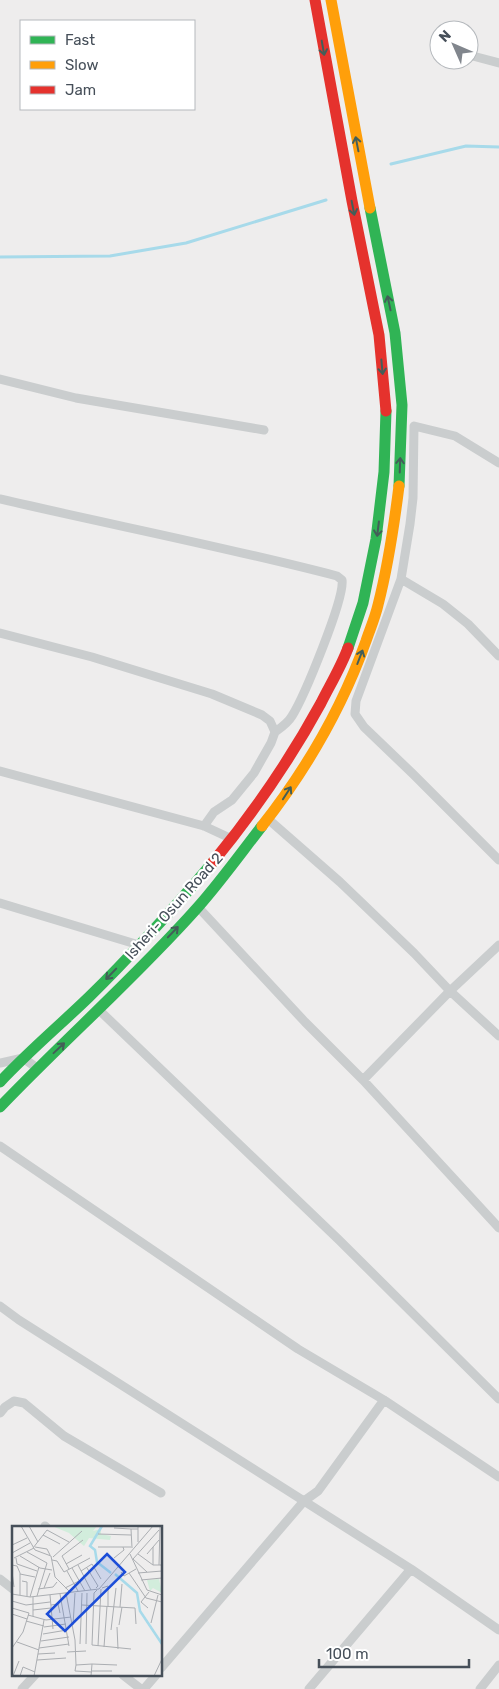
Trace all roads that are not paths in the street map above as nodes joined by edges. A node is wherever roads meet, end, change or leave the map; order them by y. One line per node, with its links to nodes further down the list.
1 (315, 0): 16 (main road, one-way to 16)
2 (331, 0): 14 (main road, Isheri- Osun Road 2, one-way to 2)
3 (479, 58): 4 (street)
4 (499, 63)
5 (0, 379): 6 (street)
6 (264, 430)
7 (499, 463): 9 (street)
8 (0, 499): 12 (street)
9 (401, 579): 11 (street); 17 (street)
10 (0, 633): 12 (street)
11 (499, 656)
12 (275, 732): 15 (street)
13 (0, 771): 15 (street)
14 (268, 819): 19 (main road, Isheri- Osun Road 2); 22 (street)
15 (204, 826): 16 (street)
16 (232, 839): 20 (main road)
17 (499, 860)
18 (0, 903): 20 (street)
19 (198, 907): 23 (main road, Isheri- Osun Road 2, one-way to 19); 28 (street)
20 (139, 945): 25 (main road, one-way to 25)
21 (499, 945): 22 (street)
22 (450, 991): 24 (street); 28 (street)
23 (99, 1010): 27 (main road, Isheri- Osun Road 2, one-way to 23); 34 (street)
24 (499, 1036)
25 (23, 1058): 26 (street); 27 (street); 29 (main road)
26 (0, 1063)
27 (37, 1068): 30 (main road, Isheri- Osun Road 2)
28 (363, 1080): 32 (street)
29 (0, 1082)
30 (0, 1107)
31 (0, 1146): 35 (street)
32 (499, 1228)
33 (0, 1306): 39 (street)
34 (499, 1399)
35 (384, 1400): 37 (street); 39 (street)
36 (0, 1413): 38 (street)
37 (499, 1476)
38 (160, 1493)
39 (304, 1501): 40 (street); 45 (street)
40 (411, 1569): 43 (street); 51 (street)
41 (0, 1579): 42 (street)
42 (12, 1588)
43 (499, 1630)
44 (499, 1665): 52 (street)
45 (162, 1667)
46 (34, 1676): 49 (street)
47 (124, 1676): 50 (street)
48 (155, 1676): 50 (street)
49 (22, 1689)
50 (142, 1689)
51 (309, 1689)
52 (480, 1689)

